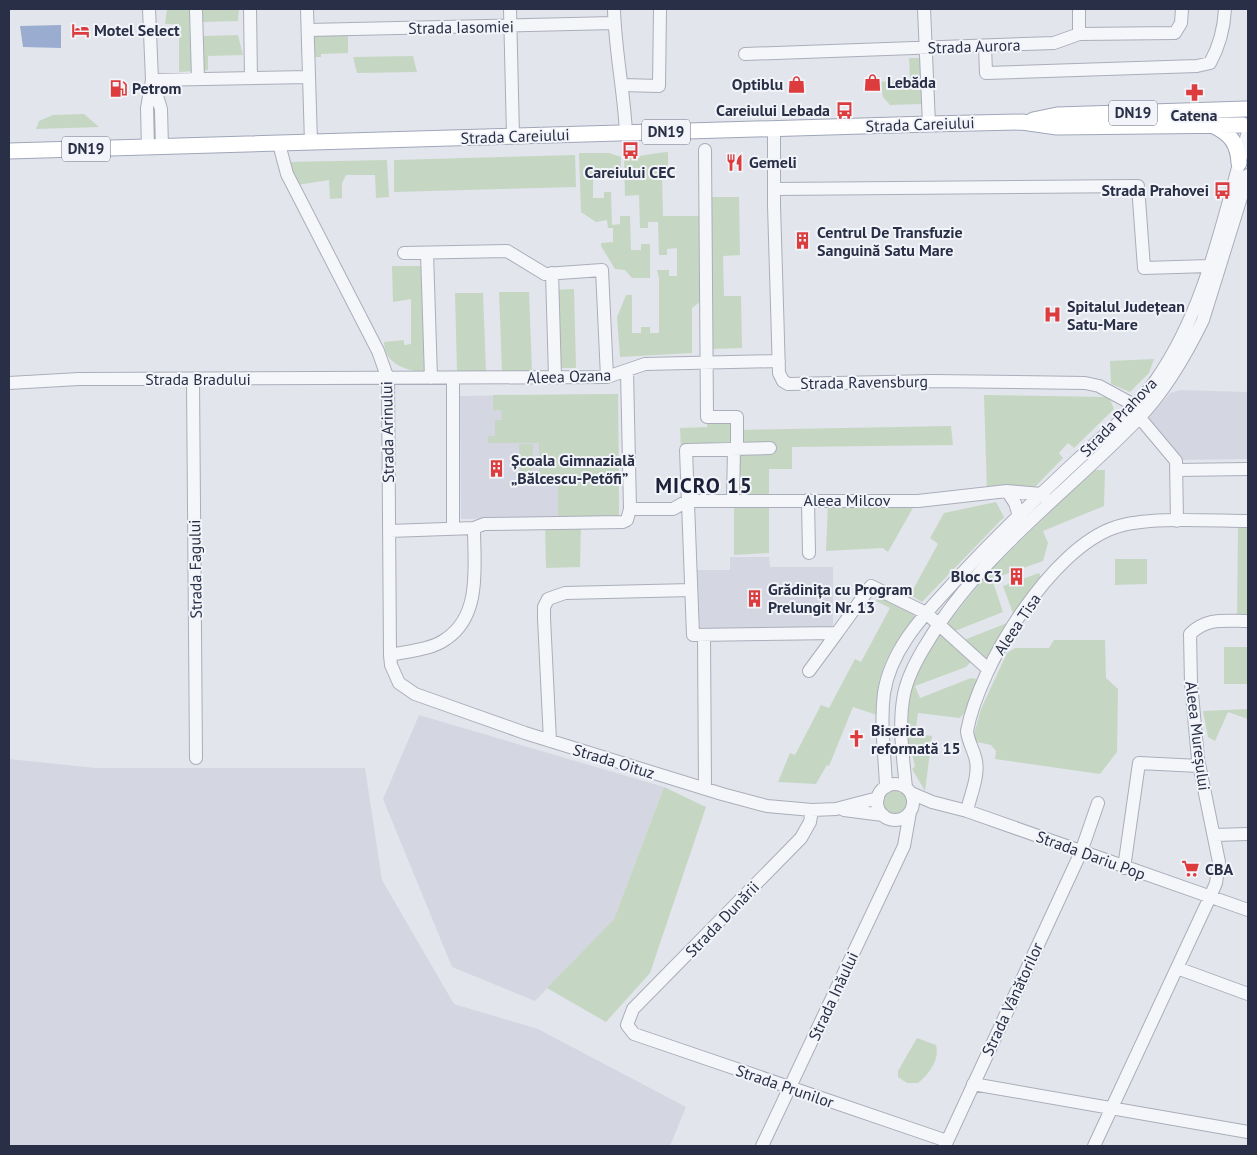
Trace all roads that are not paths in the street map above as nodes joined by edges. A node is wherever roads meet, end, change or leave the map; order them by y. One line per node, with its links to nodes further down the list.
1 (149, 9): 22 (street)
2 (250, 9): 20 (street)
3 (307, 9): 14 (street)
4 (510, 9): 13 (street)
5 (614, 9): 12 (street)
6 (660, 9): 23 (street)
7 (924, 9): 17 (street)
8 (1079, 9): 15 (street)
9 (1182, 9): 15 (street, Strada Aurora)
10 (1225, 9): 16 (street)
11 (196, 10): 21 (street)
12 (614, 23): 13 (street, Strada Iasomiei); 23 (street)
13 (510, 26): 14 (street, Strada Iasomiei); 31 (street)
14 (308, 30): 19 (street)
15 (1079, 34): 16 (street, Strada Aurora)
16 (985, 46): 17 (street, Strada Aurora)
17 (926, 47): 18 (street, Strada Aurora); 26 (street)
18 (745, 54)
19 (308, 77): 20 (street); 32 (street)
20 (252, 78): 21 (street)
21 (198, 79): 22 (street)
22 (152, 80): 34 (street)
23 (622, 85): 30 (street)
24 (1247, 108): 25 (main road, Strada Careiului / DN19); 29 (main road, DN19)
25 (1022, 122): 26 (main road, Strada Careiului / DN19); 27 (main road, Strada Careiului / DN19)
26 (929, 124): 28 (main road, Strada Careiului / DN19)
27 (1210, 125): 29 (main road, Strada Careiului / DN19); 37 (main road)
28 (774, 128): 30 (main road, Strada Careiului / DN19); 38 (street, Strada Ravensburg)
29 (1246, 130): 37 (street, Strada Prahova)
30 (626, 133): 31 (main road, Strada Careiului / DN19)
31 (513, 136): 32 (main road, Strada Careiului / DN19)
32 (311, 143): 33 (main road, Strada Careiului / DN19)
33 (279, 144): 34 (main road, Strada Careiului / DN19); 51 (street, Strada Arinului)
34 (155, 147): 36 (main road, Strada Careiului / DN19)
35 (704, 150): 45 (street)
36 (9, 151)
37 (1244, 169): 39 (street, Strada Prahova); 42 (street, Strada Prahova)
38 (774, 189): 42 (street); 44 (street, Strada Ravensburg)
39 (1243, 204): 55 (street, Strada Prahova)
40 (404, 253): 41 (street)
41 (427, 253): 43 (street); 49 (street)
42 (1209, 266): 54 (street, Strada Prahova)
43 (552, 273): 47 (street); 48 (street)
44 (779, 362): 45 (street, Aleea Ozana); 54 (street, Strada Ravensburg)
45 (705, 363): 46 (street, Aleea Ozana); 57 (street)
46 (627, 371): 48 (street, Aleea Ozana); 65 (street)
47 (555, 377): 48 (street, Aleea Ozana); 50 (street, Aleea Ozana)
48 (607, 377)
49 (431, 378): 50 (street, Aleea Ozana); 51 (street, Aleea Ozana)
50 (453, 378): 69 (street)
51 (388, 379): 52 (street, Strada Bradului); 71 (street, Strada Arinului)
52 (193, 380): 53 (street, Strada Bradului); 84 (street, Strada Fagului)
53 (9, 383)
54 (1134, 405): 55 (street); 61 (street, Strada Prahova)
55 (1140, 418): 59 (street); 61 (street, Strada Prahova)
56 (770, 448): 57 (street)
57 (735, 449): 62 (street); 64 (street)
58 (1248, 469): 59 (street)
59 (1177, 470): 68 (street)
60 (1007, 491): 61 (street, Aleea Milcov); 63 (street, Aleea Milcov); 66 (street)
61 (1045, 497): 66 (street, Strada Prahova); 76 (street, Strada Prahova)
62 (733, 499): 63 (street, Aleea Milcov); 64 (street, Aleea Milcov)
63 (808, 500): 72 (street)
64 (687, 501): 65 (street, Aleea Milcov); 73 (street)
65 (630, 509): 70 (street)
66 (1019, 516): 74 (street, Strada Prahova)
67 (1248, 521): 68 (street, Aleea Tisa)
68 (1177, 522): 80 (street, Aleea Tisa)
69 (453, 528): 70 (street); 71 (street)
70 (474, 528): 79 (street)
71 (389, 531): 79 (street, Strada Arinului)
72 (809, 553)
73 (691, 590): 78 (street); 83 (street)
74 (926, 613): 76 (street); 77 (street); 86 (street, Strada Prahova)
75 (1248, 621): 85 (street, Aleea Mureșului)
76 (938, 625): 80 (street); 89 (street, Strada Prahova)
77 (837, 633): 78 (street); 81 (street)
78 (704, 635): 87 (street)
79 (390, 655): 82 (street, Strada Arinului)
80 (988, 669): 93 (street, Aleea Tisa)
81 (809, 671)
82 (399, 683): 83 (street, Strada Oituz)
83 (550, 741): 87 (street, Strada Oituz)
84 (196, 758)
85 (1199, 766): 96 (street, Aleea Mureșului); 99 (street)
86 (886, 787): 88 (street); 89 (street)
87 (705, 789): 92 (street, Strada Oituz)
88 (878, 798): 91 (street, Strada Oituz); 94 (street)
89 (910, 800): 93 (street, Strada Dariu Pop); 94 (street); 97 (street, Strada Inăului)
90 (1098, 804): 98 (street, Strada Vânătorilor)
91 (836, 809): 92 (street, Strada Oituz); 94 (street, Strada Oituz)
92 (812, 810): 104 (street, Strada Dunării)
93 (966, 811): 98 (street, Strada Dariu Pop)
94 (888, 817): 97 (street)
95 (1248, 834): 96 (street)
96 (1214, 835): 100 (street, Aleea Mureșului)
97 (904, 846): 106 (street, Strada Inăului)
98 (1081, 852): 99 (street, Strada Dariu Pop); 105 (street, Strada Vânătorilor)
99 (1124, 868): 100 (street, Strada Dariu Pop)
100 (1210, 897): 101 (street, Strada Dariu Pop); 102 (street, Aleea Mureșului)
101 (1248, 910)
102 (1177, 968): 103 (street); 107 (street, Aleea Mureșului)
103 (1248, 994)
104 (626, 1026): 106 (street, Strada Prunilor)
105 (973, 1084): 107 (street); 109 (street, Strada Vânătorilor)
106 (790, 1087): 109 (street, Strada Prunilor); 110 (street, Strada Inăului)
107 (1111, 1108): 108 (street); 111 (street, Aleea Mureșului)
108 (1248, 1132)
109 (946, 1144)
110 (762, 1146)
111 (1094, 1146)

